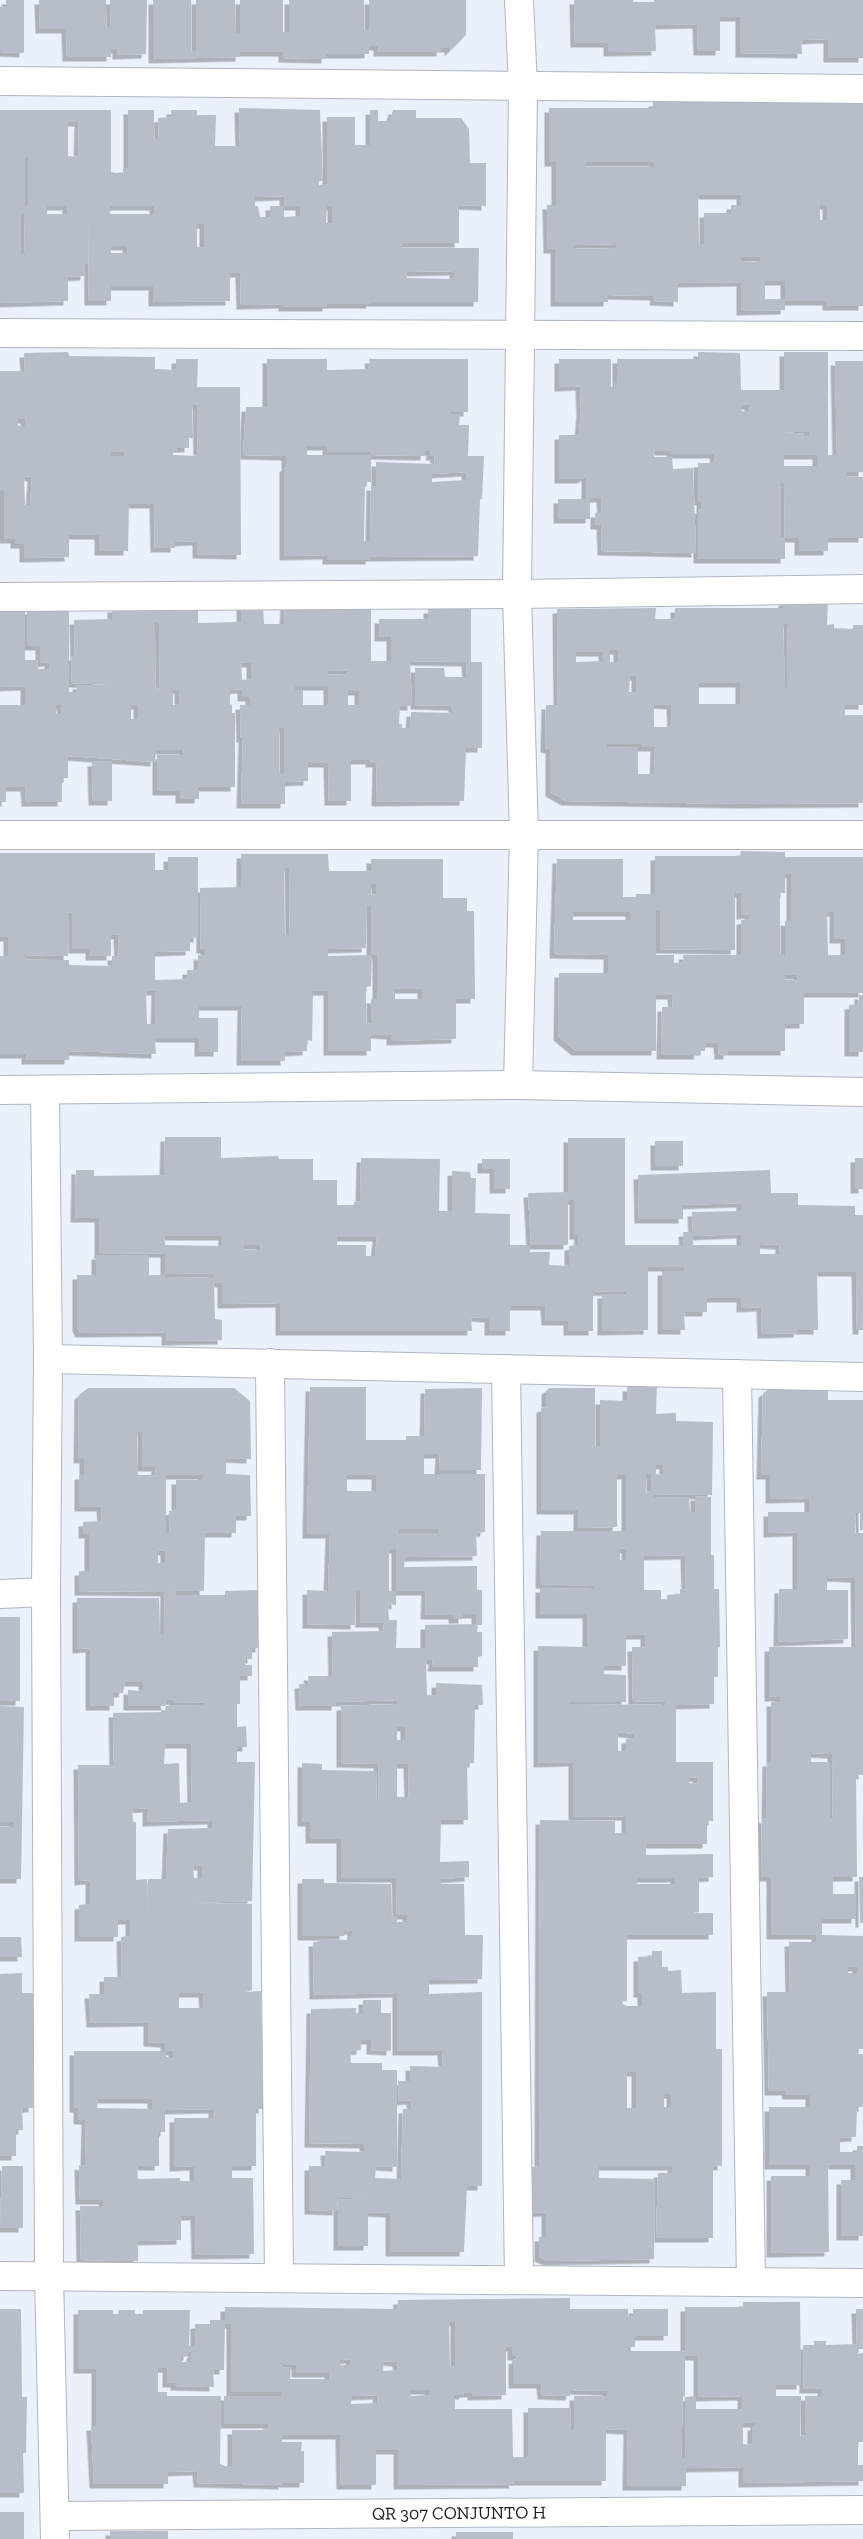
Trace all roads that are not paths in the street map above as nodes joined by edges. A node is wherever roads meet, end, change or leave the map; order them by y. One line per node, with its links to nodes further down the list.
1 (519, 0): 3 (street)
2 (0, 81): 3 (street)
3 (523, 87): 4 (street); 6 (street)
4 (863, 89)
5 (0, 333): 6 (street)
6 (521, 334): 7 (street); 9 (street)
7 (863, 336)
8 (863, 589): 9 (street)
9 (517, 594): 10 (street); 11 (street)
10 (0, 597)
11 (524, 834): 12 (street); 13 (street); 14 (street)
12 (0, 835)
13 (863, 835)
14 (518, 1085): 16 (street); 17 (street)
15 (0, 1090): 16 (street)
16 (45, 1090): 18 (street)
17 (863, 1092)
18 (48, 1359): 19 (street); 23 (street)
19 (270, 1364): 20 (street); 27 (street)
20 (506, 1369): 21 (street); 28 (street)
21 (737, 1374): 22 (street); 29 (street)
22 (863, 1377)
23 (46, 1592): 24 (street); 25 (street)
24 (0, 1594)
25 (50, 2275): 26 (street); 27 (street); 32 (street)
26 (0, 2276)
27 (279, 2277): 28 (street)
28 (519, 2280): 29 (street)
29 (751, 2282): 30 (street)
30 (863, 2283)
31 (863, 2510): 32 (street, QR 307 CONJUNTO H)
32 (55, 2528)

